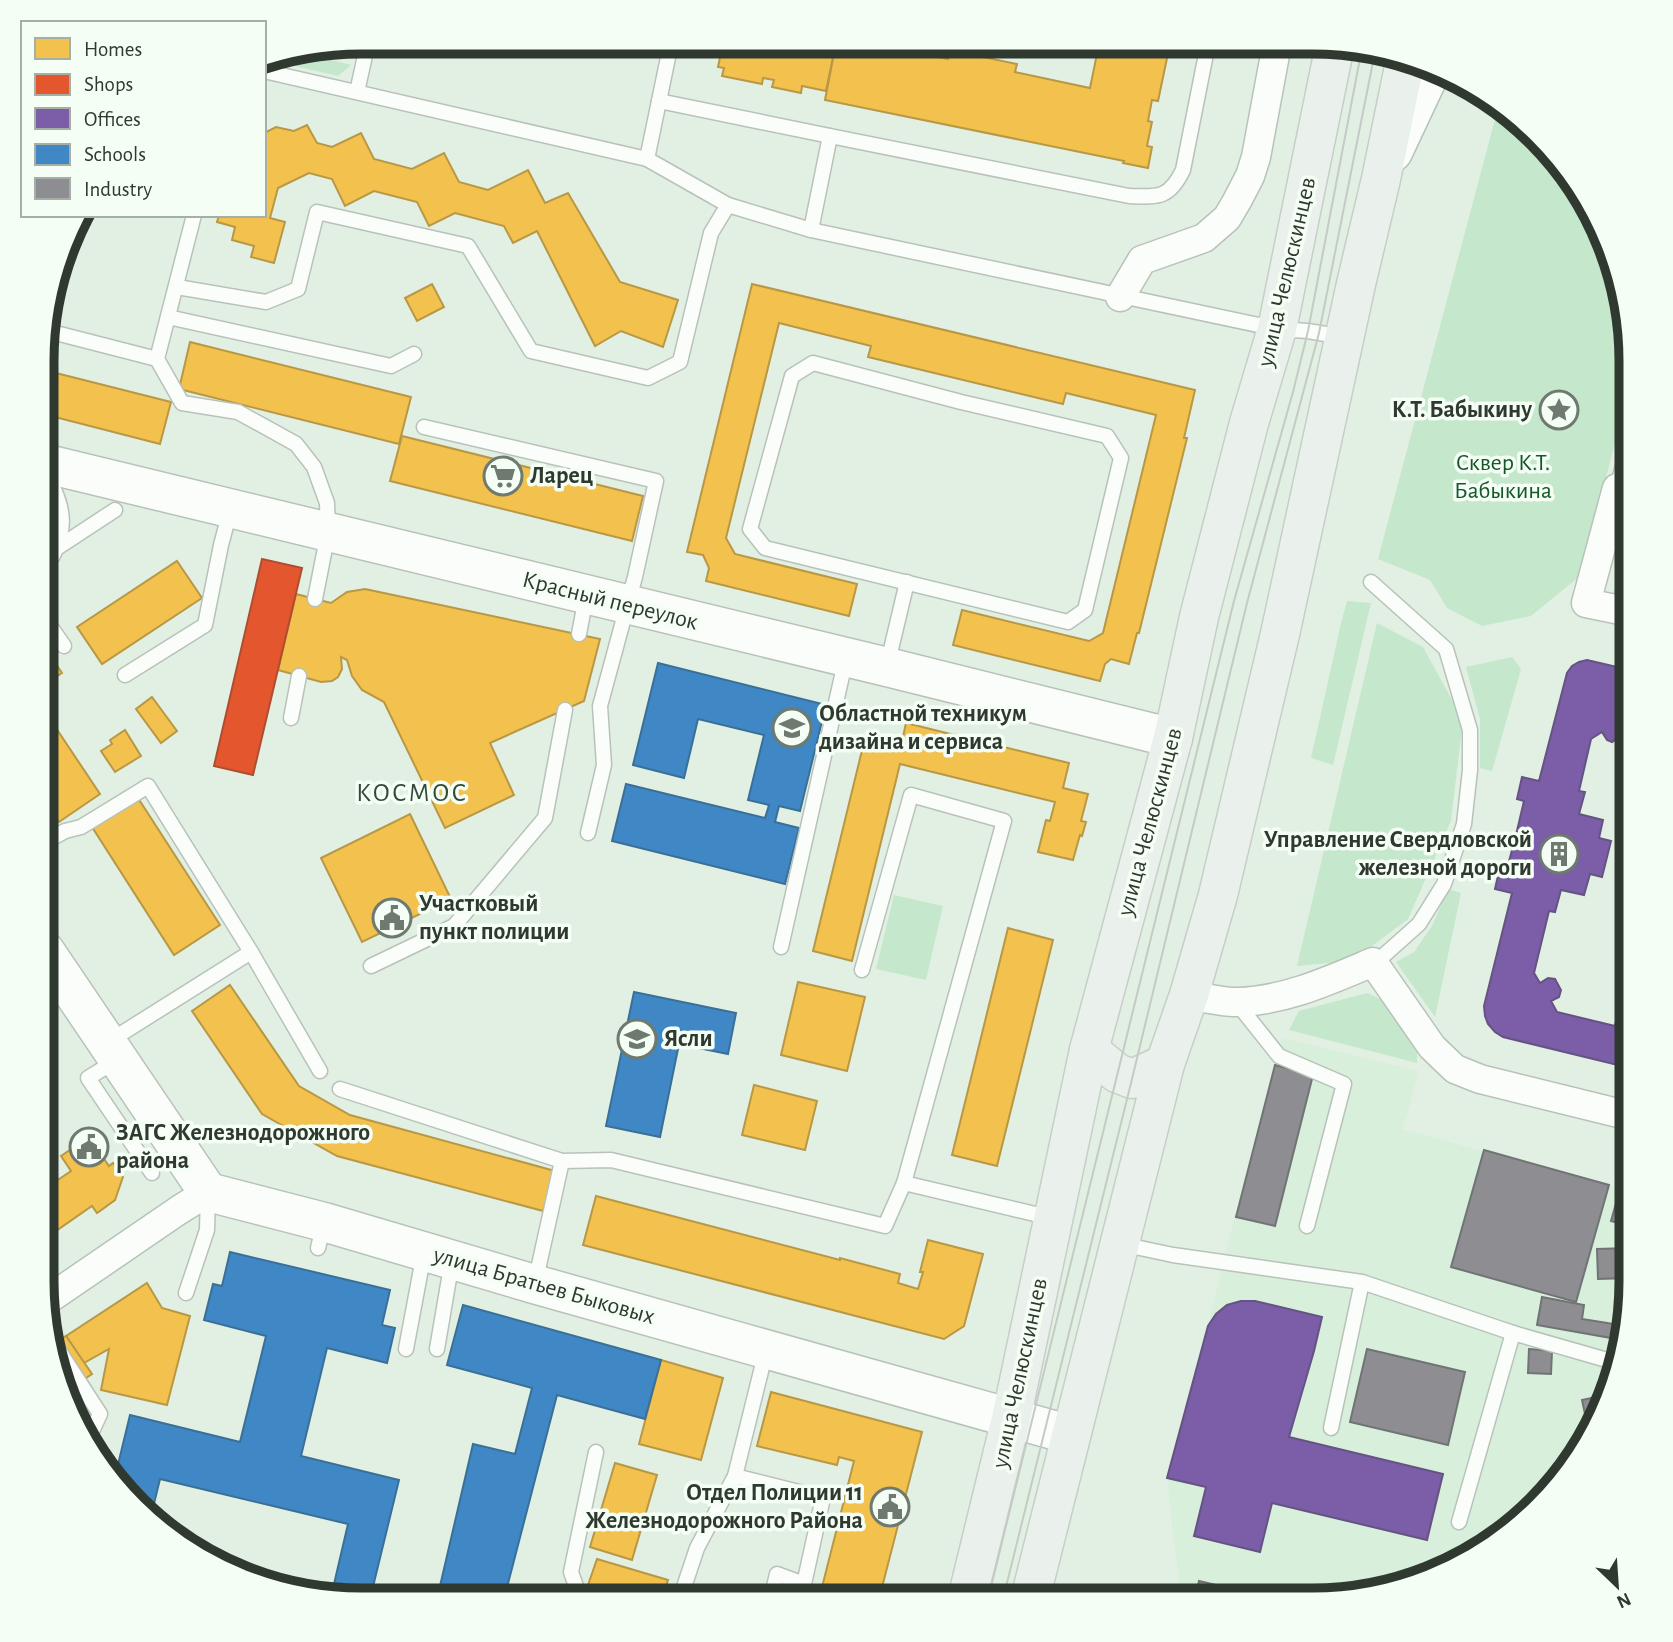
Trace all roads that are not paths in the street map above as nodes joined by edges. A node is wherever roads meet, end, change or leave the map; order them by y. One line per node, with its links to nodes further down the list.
1 (365, 54): 9 (lane)
2 (669, 54): 10 (lane)
3 (1206, 54): 11 (lane)
4 (1275, 54): 18 (street)
5 (1333, 55): 20 (main road, улица Челюскинцев)
6 (1404, 69): 13 (main road)
7 (266, 71): 9 (lane)
8 (1428, 78): 13 (street)
9 (357, 92): 12 (lane)
10 (659, 101): 11 (lane); 12 (lane)
11 (830, 136): 16 (lane)
12 (647, 159): 14 (lane)
13 (1381, 179): 22 (main road)
14 (728, 205): 16 (lane); 17 (lane)
15 (194, 217): 17 (lane)
16 (811, 230): 18 (lane)
17 (177, 287): 19 (lane)
18 (1120, 297): 20 (lane)
19 (168, 317): 23 (lane); 24 (lane)
20 (1277, 329): 22 (lane); 49 (main road, улица Челюскинцев)
21 (56, 333): 24 (lane)
22 (1344, 337): 58 (main road)
23 (414, 354)
24 (156, 359): 31 (lane)
25 (424, 427): 38 (lane)
26 (54, 466): 28 (street, Красный переулок)
27 (1619, 500): 39 (street)
28 (231, 509): 31 (street, Красный переулок); 45 (lane)
29 (115, 510): 33 (lane)
30 (54, 514): 32 (street)
31 (328, 533): 36 (street, Красный переулок); 37 (lane)
32 (54, 536)
33 (54, 549)
34 (907, 582): 34 (lane); 44 (lane)
35 (1371, 582): 54 (lane)
36 (586, 595): 38 (street, Красный переулок); 41 (lane)
37 (315, 599)
38 (627, 605): 43 (street, Красный переулок); 50 (lane)
39 (1619, 610)
40 (54, 632): 42 (lane)
41 (579, 634)
42 (64, 646)
43 (846, 658): 44 (street, Красный переулок); 52 (lane)
44 (887, 667): 49 (street, Красный переулок)
45 (125, 675)
46 (299, 676): 48 (lane)
47 (565, 710): 56 (lane)
48 (291, 718)
49 (1173, 738): 60 (main road, улица Челюскинцев)
50 (588, 834)
51 (54, 837): 53 (lane)
52 (781, 947)
53 (251, 952): 61 (lane); 63 (lane)
54 (1373, 962): 59 (street); 65 (street)
55 (54, 964): 61 (street)
56 (371, 966)
57 (862, 970): 68 (lane)
58 (1189, 995): 59 (street); 62 (main road)
59 (1236, 1002): 71 (lane)
60 (1088, 1050): 62 (main road); 70 (main road, улица Челюскинцев)
61 (112, 1051): 67 (lane); 69 (street)
62 (1165, 1064): 72 (main road)
63 (320, 1071)
64 (341, 1089): 66 (lane)
65 (1619, 1113)
66 (562, 1161): 68 (lane); 75 (lane)
67 (152, 1173)
68 (904, 1183): 70 (lane)
69 (208, 1192): 73 (street, улица Братьев Быковых); 76 (lane); 77 (street)
70 (1054, 1218): 84 (main road, улица Челюскинцев)
71 (1307, 1226)
72 (1119, 1244): 74 (lane); 87 (main road)
73 (438, 1256): 75 (street, улица Братьев Быковых); 79 (lane); 80 (lane)
74 (1362, 1282): 78 (lane); 85 (lane)
75 (534, 1284): 81 (street, улица Братьев Быковых)
76 (186, 1293)
77 (55, 1295)
78 (1513, 1333): 82 (lane); 90 (lane)
79 (406, 1349)
80 (438, 1349)
81 (766, 1350): 84 (street, улица Братьев Быковых); 89 (lane)
82 (1608, 1360)
83 (66, 1362): 86 (lane)
84 (1012, 1419): 87 (street, улица Братьев Быковых); 94 (main road, улица Челюскинцев)
85 (1331, 1428)
86 (93, 1430)
87 (1071, 1435): 95 (main road)
88 (596, 1452): 91 (lane)
89 (736, 1476): 92 (lane); 93 (lane)
90 (1459, 1522)
91 (577, 1588)
92 (684, 1588)
93 (774, 1588)
94 (970, 1588)
95 (1033, 1588)

